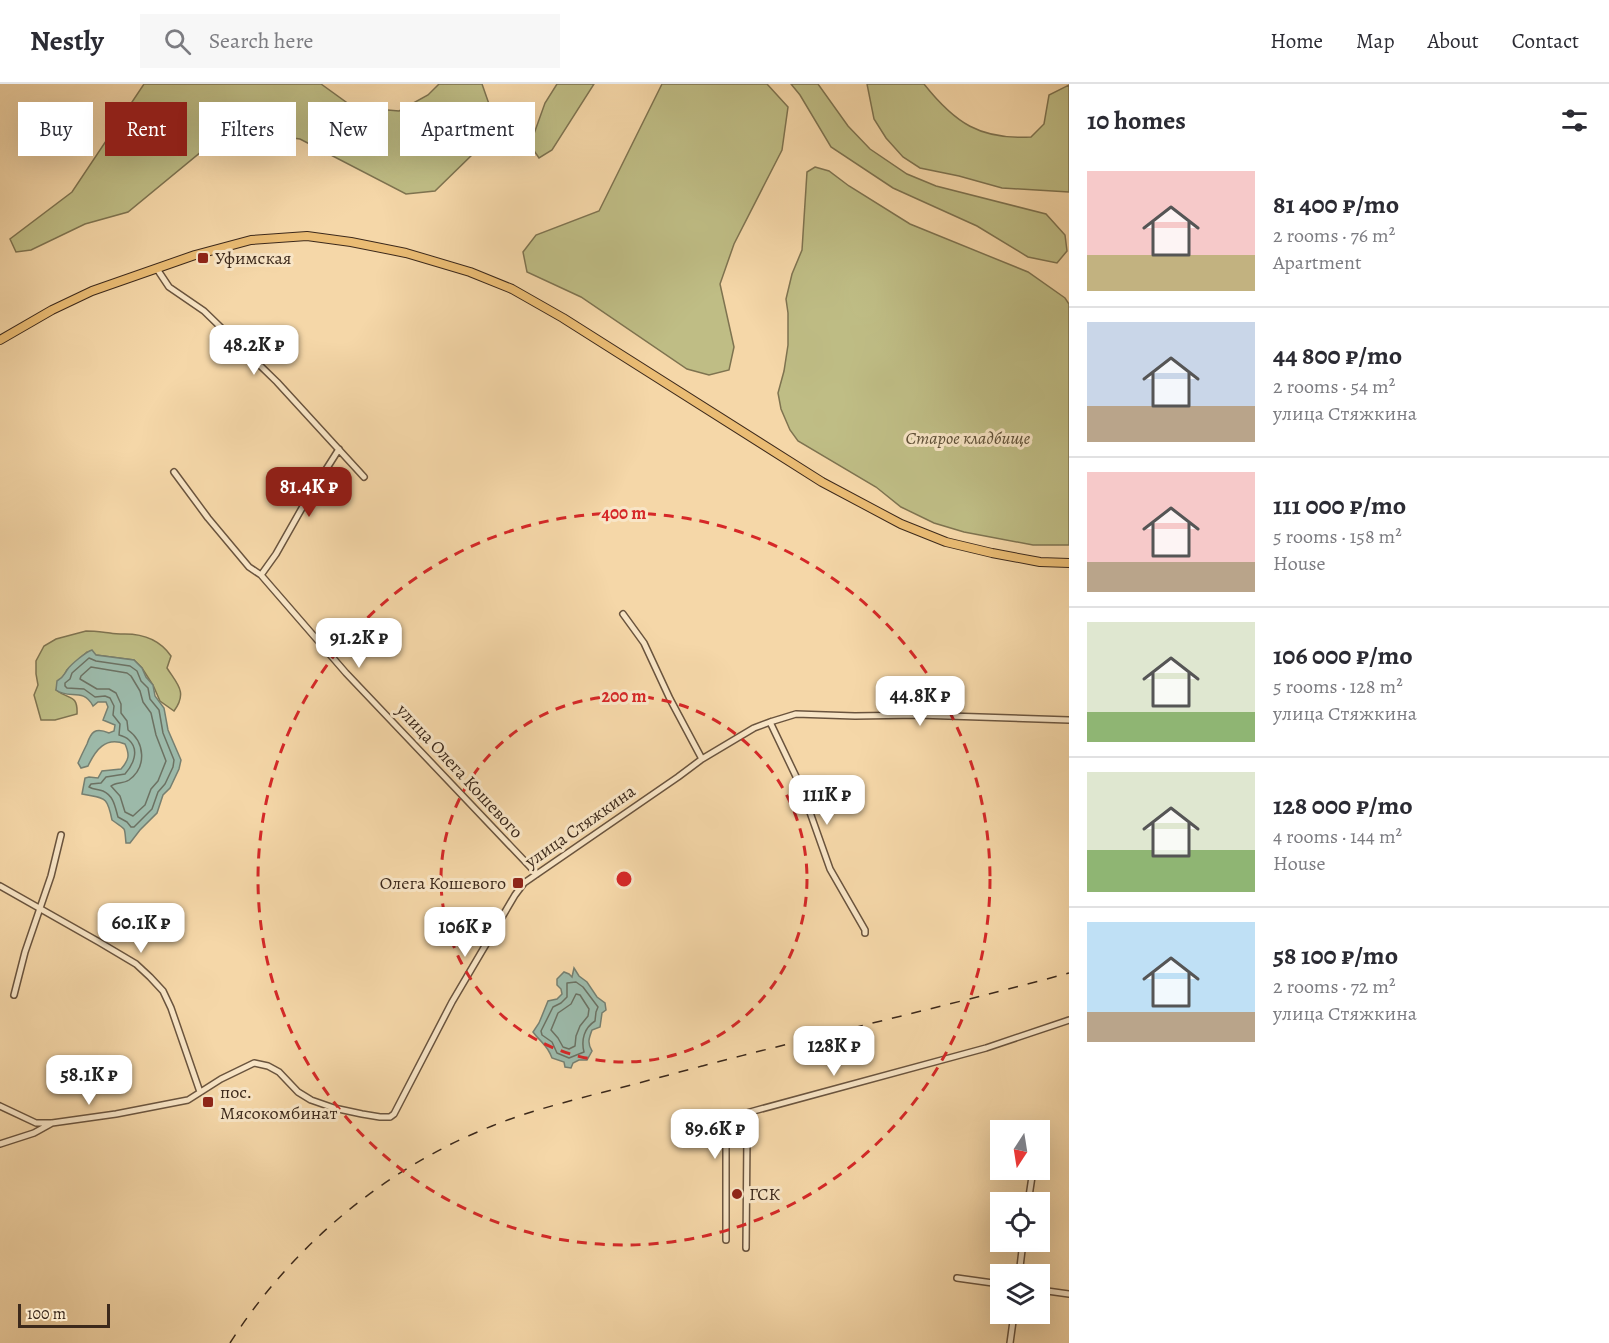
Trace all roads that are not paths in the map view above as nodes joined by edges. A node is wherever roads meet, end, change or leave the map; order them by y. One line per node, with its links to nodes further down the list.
1 (157, 269): 2 (main road); 3 (street); 6 (main road)
2 (0, 340)
3 (339, 449): 5 (street); 7 (street)
4 (174, 472): 7 (street, улица Олега Кошевого)
5 (364, 477)
6 (1069, 563)
7 (261, 575): 13 (street, улица Олега Кошевого)
8 (623, 614): 11 (street)
9 (1069, 720): 10 (street, улица Стяжкина)
10 (770, 722): 11 (street, улица Стяжкина); 16 (street)
11 (702, 759): 13 (street, улица Стяжкина)
12 (61, 835): 15 (street)
13 (537, 874): 19 (street, улица Стяжкина)
14 (0, 886): 15 (street)
15 (40, 910): 17 (street); 19 (street)
16 (865, 933)
17 (14, 994)
18 (1069, 1020): 21 (street)
19 (200, 1092): 22 (street, улица Стяжкина)
20 (0, 1106): 22 (street)
21 (750, 1112): 24 (street); 25 (street)
22 (52, 1123): 23 (street, улица Стяжкина)
23 (0, 1144)
24 (726, 1240)
25 (746, 1248)
26 (957, 1278): 27 (street)
27 (990, 1283)
28 (1050, 1291): 29 (street)
29 (1069, 1294)
30 (1013, 1324): 31 (street)
31 (1010, 1343)

